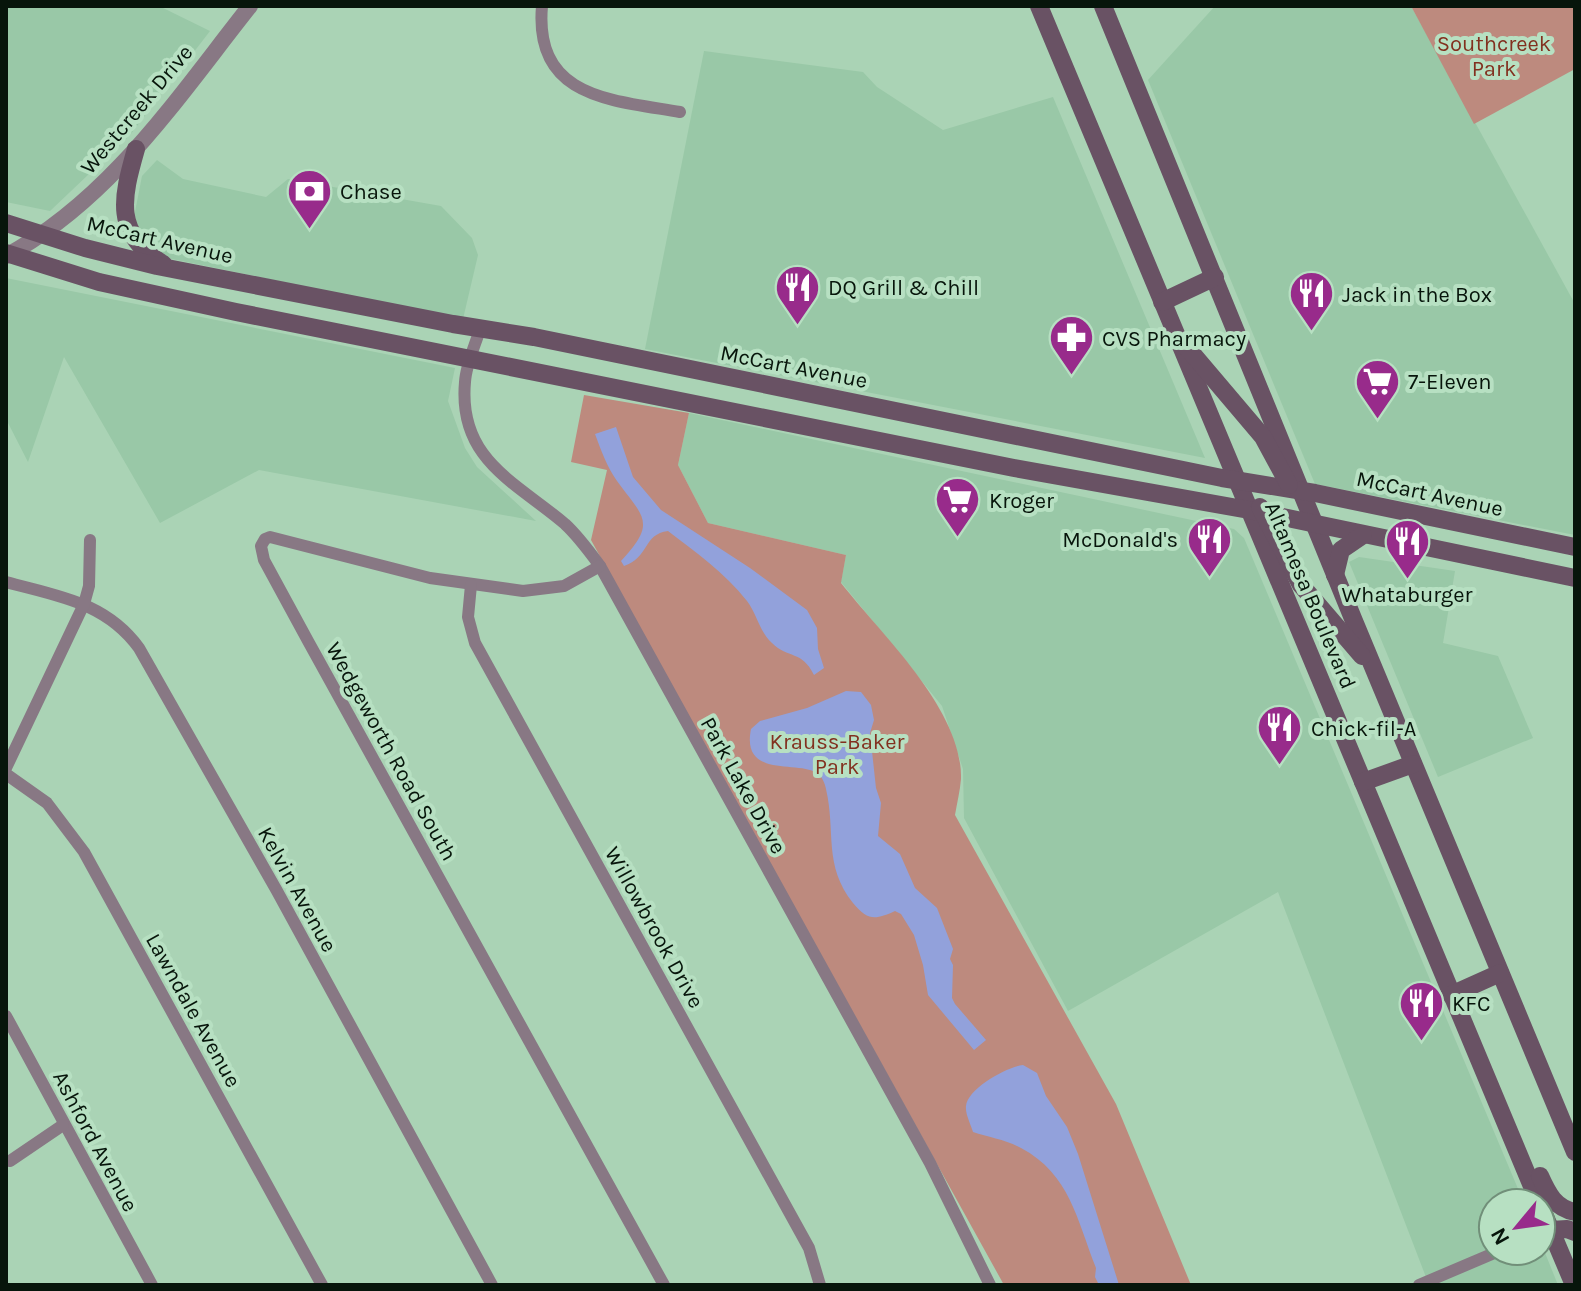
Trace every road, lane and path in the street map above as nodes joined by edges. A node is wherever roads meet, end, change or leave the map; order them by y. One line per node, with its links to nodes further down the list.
1 (250, 6): 6 (street, Westcreek Drive)
2 (542, 6): 5 (street)
3 (1039, 6): 13 (main road, Altamesa Boulevard)
4 (1105, 10): 11 (main road, Altamesa Boulevard)
5 (680, 112)
6 (136, 149): 8 (street, Westcreek Drive); 10 (main road)
7 (6, 223): 8 (main road, McCart Avenue)
8 (45, 234): 9 (street, Westcreek Drive); 10 (main road, McCart Avenue)
9 (7, 255): 14 (main road)
10 (172, 269): 12 (main road, McCart Avenue)
11 (1215, 277): 13 (main road); 23 (main road, Altamesa Boulevard)
12 (278, 290): 14 (main road); 15 (main road, McCart Avenue)
13 (1162, 302): 16 (main road, Altamesa Boulevard)
14 (273, 320): 17 (main road)
15 (480, 329): 17 (street, Park Lake Drive); 18 (main road, McCart Avenue)
16 (1175, 334): 22 (main road, Altamesa Boulevard); 23 (main road)
17 (471, 358): 19 (main road); 29 (street, Park Lake Drive)
18 (809, 394): 19 (main road); 20 (main road, McCart Avenue)
19 (798, 423): 21 (main road)
20 (1023, 437): 21 (main road); 22 (main road, McCart Avenue)
21 (1014, 468): 24 (main road)
22 (1236, 481): 23 (main road, McCart Avenue); 24 (main road, Altamesa Boulevard)
23 (1297, 491): 25 (main road, Altamesa Boulevard); 28 (main road, McCart Avenue)
24 (1256, 512): 25 (main road); 35 (main road); 39 (main road, Altamesa Boulevard)
25 (1315, 525): 26 (main road); 30 (main road, Altamesa Boulevard)
26 (1363, 535): 30 (main road); 31 (main road)
27 (90, 540): 34 (street)
28 (1575, 547)
29 (600, 566): 33 (street, Wedgeworth Road South); 56 (street, Park Lake Drive)
30 (1335, 575): 35 (main road, Altamesa Boulevard)
31 (1575, 578)
32 (6, 582): 34 (street, Kelvin Avenue)
33 (471, 585): 54 (street, Wedgeworth Road South); 55 (street, Willowbrook Drive)
34 (84, 604): 37 (street); 53 (street, Kelvin Avenue)
35 (1373, 669): 36 (main road, Altamesa Boulevard)
36 (1413, 764): 39 (main road); 40 (main road, Altamesa Boulevard)
37 (6, 768)
38 (6, 774): 52 (street, Lawndale Avenue)
39 (1363, 782): 41 (main road, Altamesa Boulevard)
40 (1500, 973): 41 (main road); 45 (main road, Altamesa Boulevard)
41 (1451, 995): 44 (main road, Altamesa Boulevard)
42 (6, 1016): 43 (street, Ashford Avenue)
43 (63, 1125): 46 (street); 51 (street, Ashford Avenue)
44 (1509, 1135): 47 (main road, Altamesa Boulevard); 48 (main road)
45 (1575, 1152)
46 (10, 1161)
47 (1532, 1187)
48 (1575, 1212)
49 (1557, 1253): 58 (main road, Altamesa Boulevard)
50 (1477, 1260): 57 (street)
51 (152, 1285)
52 (322, 1285)
53 (492, 1285)
54 (664, 1285)
55 (820, 1285)
56 (990, 1285)
57 (1419, 1285)
58 (1574, 1285)

